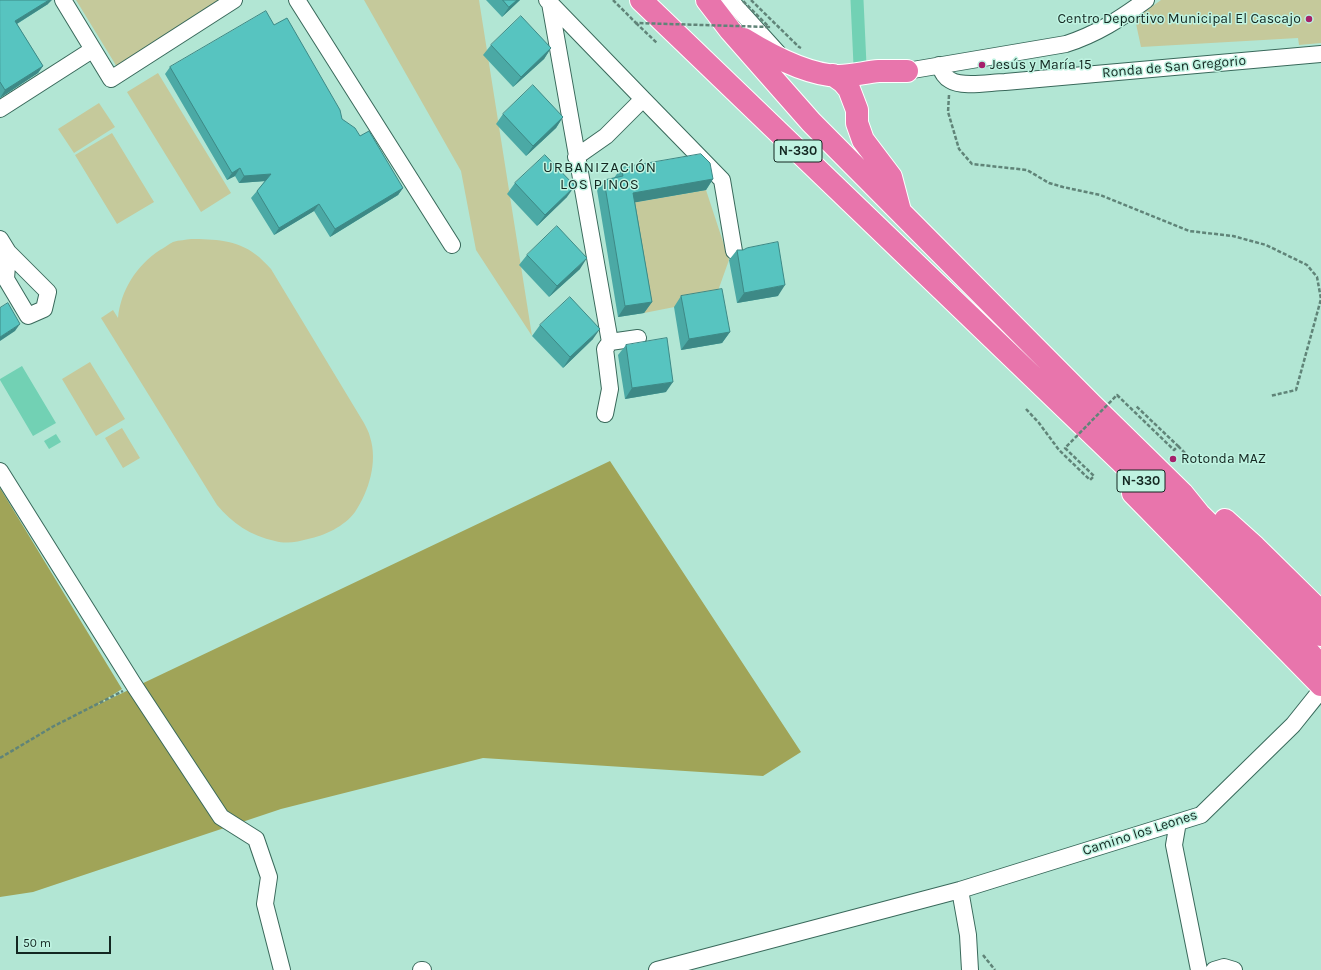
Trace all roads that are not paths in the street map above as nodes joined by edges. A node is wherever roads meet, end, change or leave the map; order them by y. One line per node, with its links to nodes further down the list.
1 (63, 0): 10 (street)
2 (234, 0): 10 (street)
3 (297, 0): 21 (street)
4 (641, 0): 23 (highway, N-330)
5 (707, 0): 9 (highway, N-330)
6 (730, 0): 12 (street)
7 (1146, 0): 13 (street)
8 (549, 2): 16 (street); 19 (street)
9 (730, 30): 12 (highway); 20 (highway, N-330)
10 (92, 50): 17 (street)
11 (1321, 54): 13 (street, Ronda de San Gregorio)
12 (783, 59): 15 (highway)
13 (940, 65): 14 (street)
14 (907, 71): 15 (highway); 18 (highway)
15 (833, 75): 18 (highway)
16 (643, 99): 19 (street); 22 (street)
17 (0, 109)
18 (857, 110): 20 (highway)
19 (576, 157): 25 (street)
20 (901, 213): 28 (highway, N-330)
21 (452, 245)
22 (734, 252)
23 (955, 302): 31 (highway, N-330); 32 (highway)
24 (638, 338): 25 (street)
25 (610, 342): 26 (street)
26 (605, 414)
27 (0, 470): 36 (street)
28 (1182, 493): 29 (highway); 30 (highway, N-330)
29 (1321, 612)
30 (1321, 635)
31 (1321, 666)
32 (1321, 685)
33 (1321, 690): 34 (street, Camino los Leones)
34 (1178, 822): 35 (street, Camino los Leones); 39 (street)
35 (960, 890): 37 (street, Camino los Leones); 38 (street)
36 (282, 970)
37 (657, 970)
38 (970, 970)
39 (1199, 970)
40 (1214, 970): 41 (street)
41 (1234, 970)

